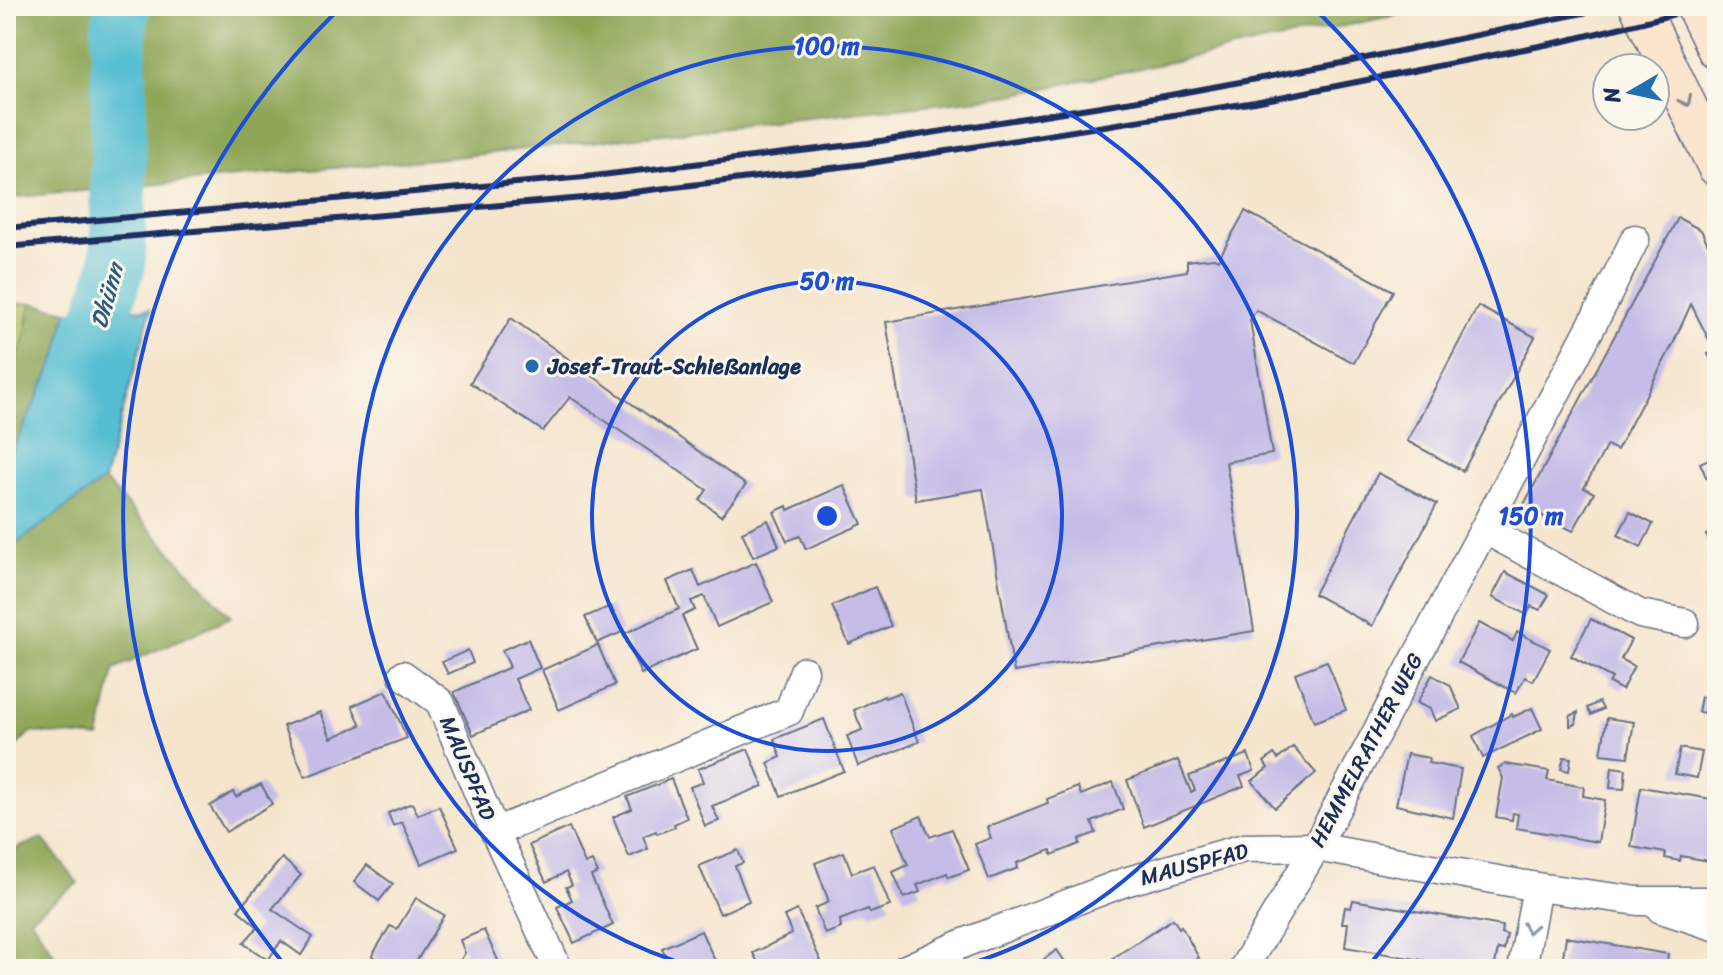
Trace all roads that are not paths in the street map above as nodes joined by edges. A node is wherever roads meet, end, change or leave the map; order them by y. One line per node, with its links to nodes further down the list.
1 (1639, 6): 4 (main road, one-way to 4)
2 (1695, 6): 3 (main road)
3 (1717, 50)
4 (1717, 167)
5 (1635, 239): 6 (street, HEMMELRATHER WEG)
6 (1484, 529): 7 (street); 11 (street, HEMMELRATHER WEG)
7 (1685, 623)
8 (804, 671): 10 (street, MAUSPFAD)
9 (403, 675): 10 (street, MAUSPFAD)
10 (495, 832): 16 (street, MAUSPFAD)
11 (1316, 847): 12 (street, MAUSPFAD); 17 (street, MAUSPFAD); 18 (street, HEMMELRATHER WEG)
12 (1537, 887): 13 (street, MAUSPFAD); 19 (street, one-way to 19)
13 (1638, 901): 14 (street, MAUSPFAD); 15 (street, MAUSPFAD)
14 (1717, 901)
15 (1717, 927)
16 (558, 969)
17 (906, 969)
18 (1243, 969)
19 (1522, 969)

